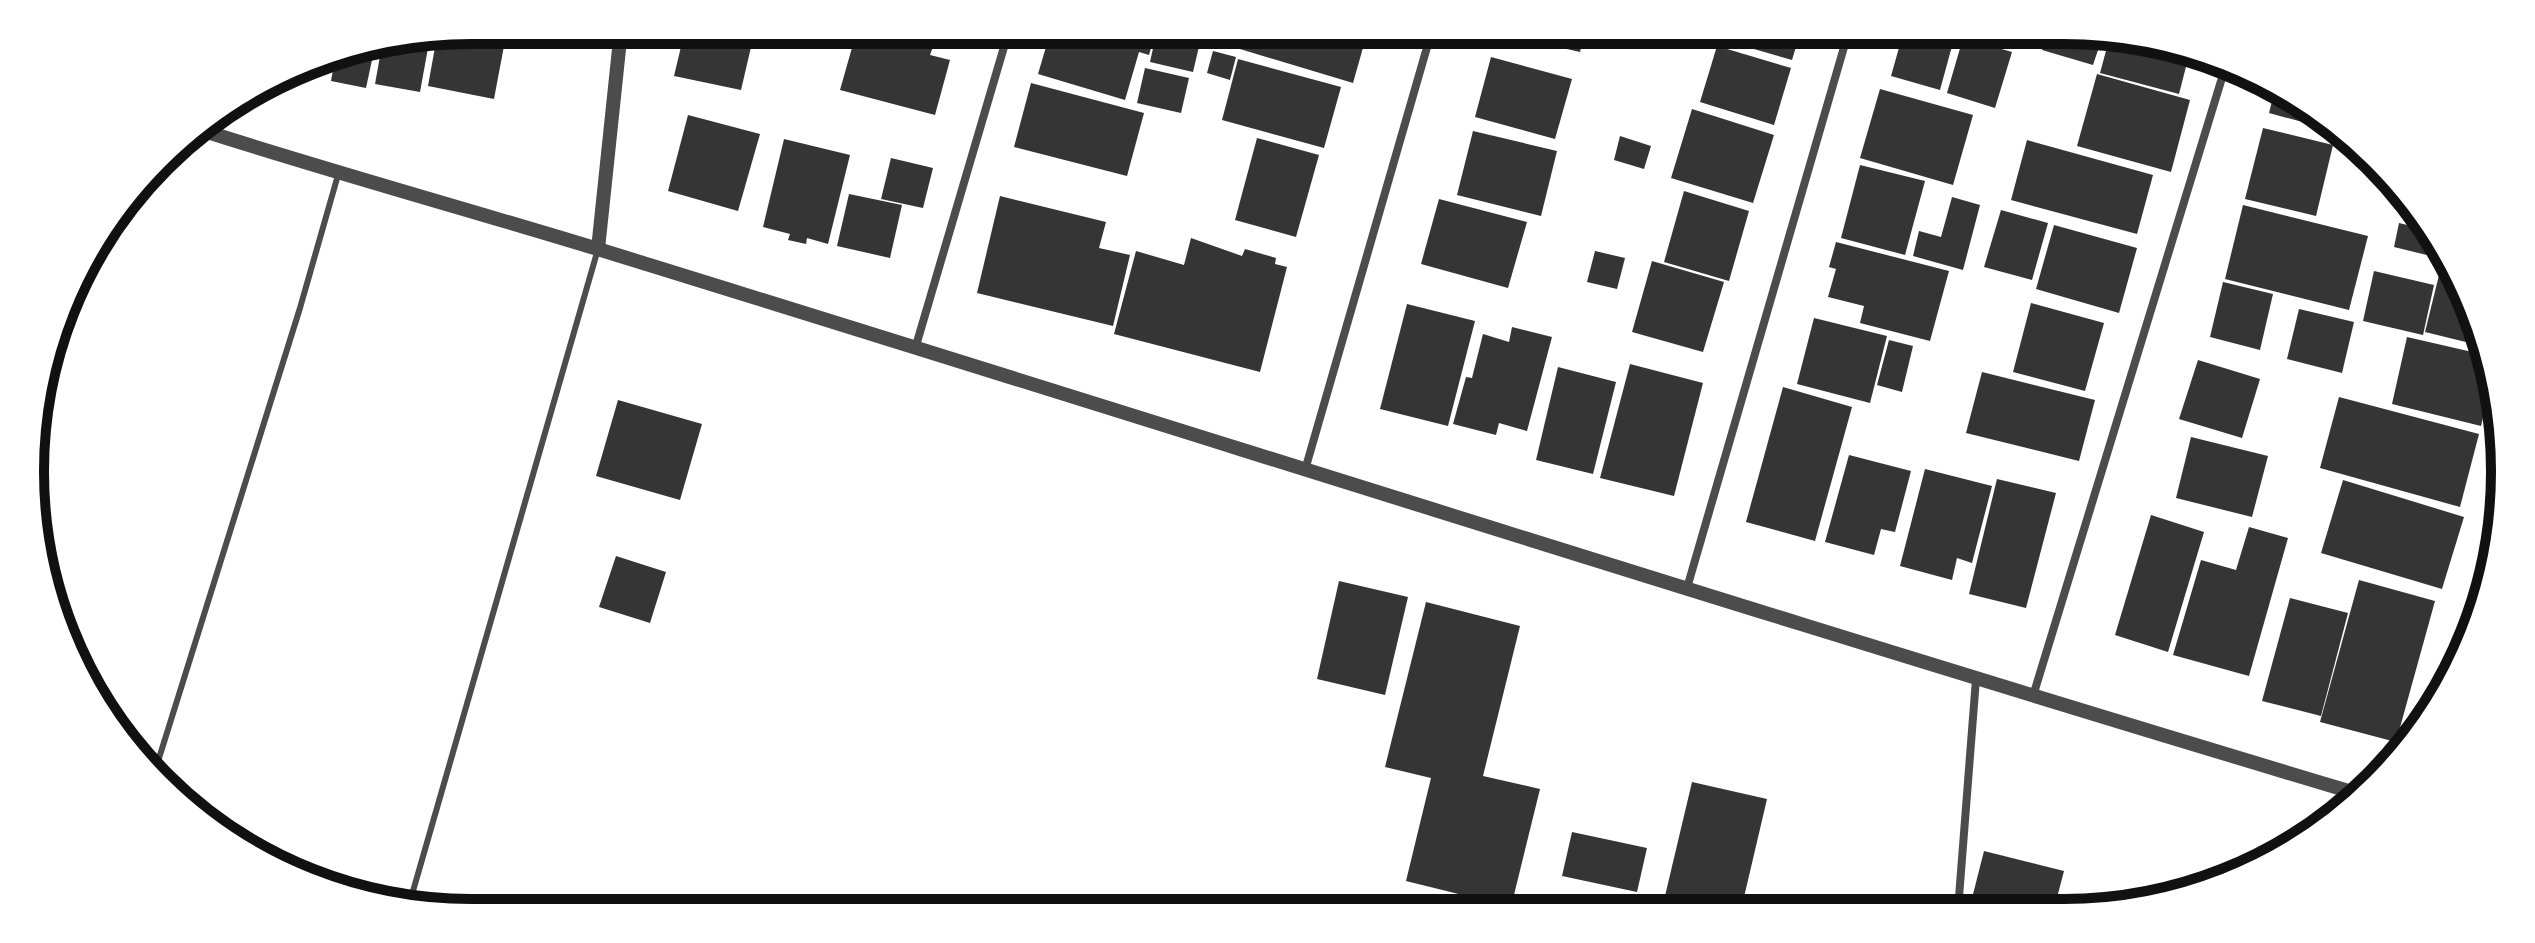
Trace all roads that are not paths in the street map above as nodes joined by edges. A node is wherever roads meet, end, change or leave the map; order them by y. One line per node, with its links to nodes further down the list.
1 (620, 44): 8 (street)
2 (1005, 44): 9 (street)
3 (1428, 44): 10 (street)
4 (1845, 44): 11 (street)
5 (2223, 75): 13 (street)
6 (210, 133): 7 (street)
7 (338, 175): 8 (street); 14 (lane)
8 (598, 249): 9 (street); 16 (lane)
9 (914, 350): 10 (street)
10 (1305, 470): 11 (street)
11 (1687, 588): 12 (street)
12 (1976, 679): 13 (street); 17 (street)
13 (2032, 697): 15 (street)
14 (158, 762)
15 (2348, 791)
16 (412, 894)
17 (1959, 899)

